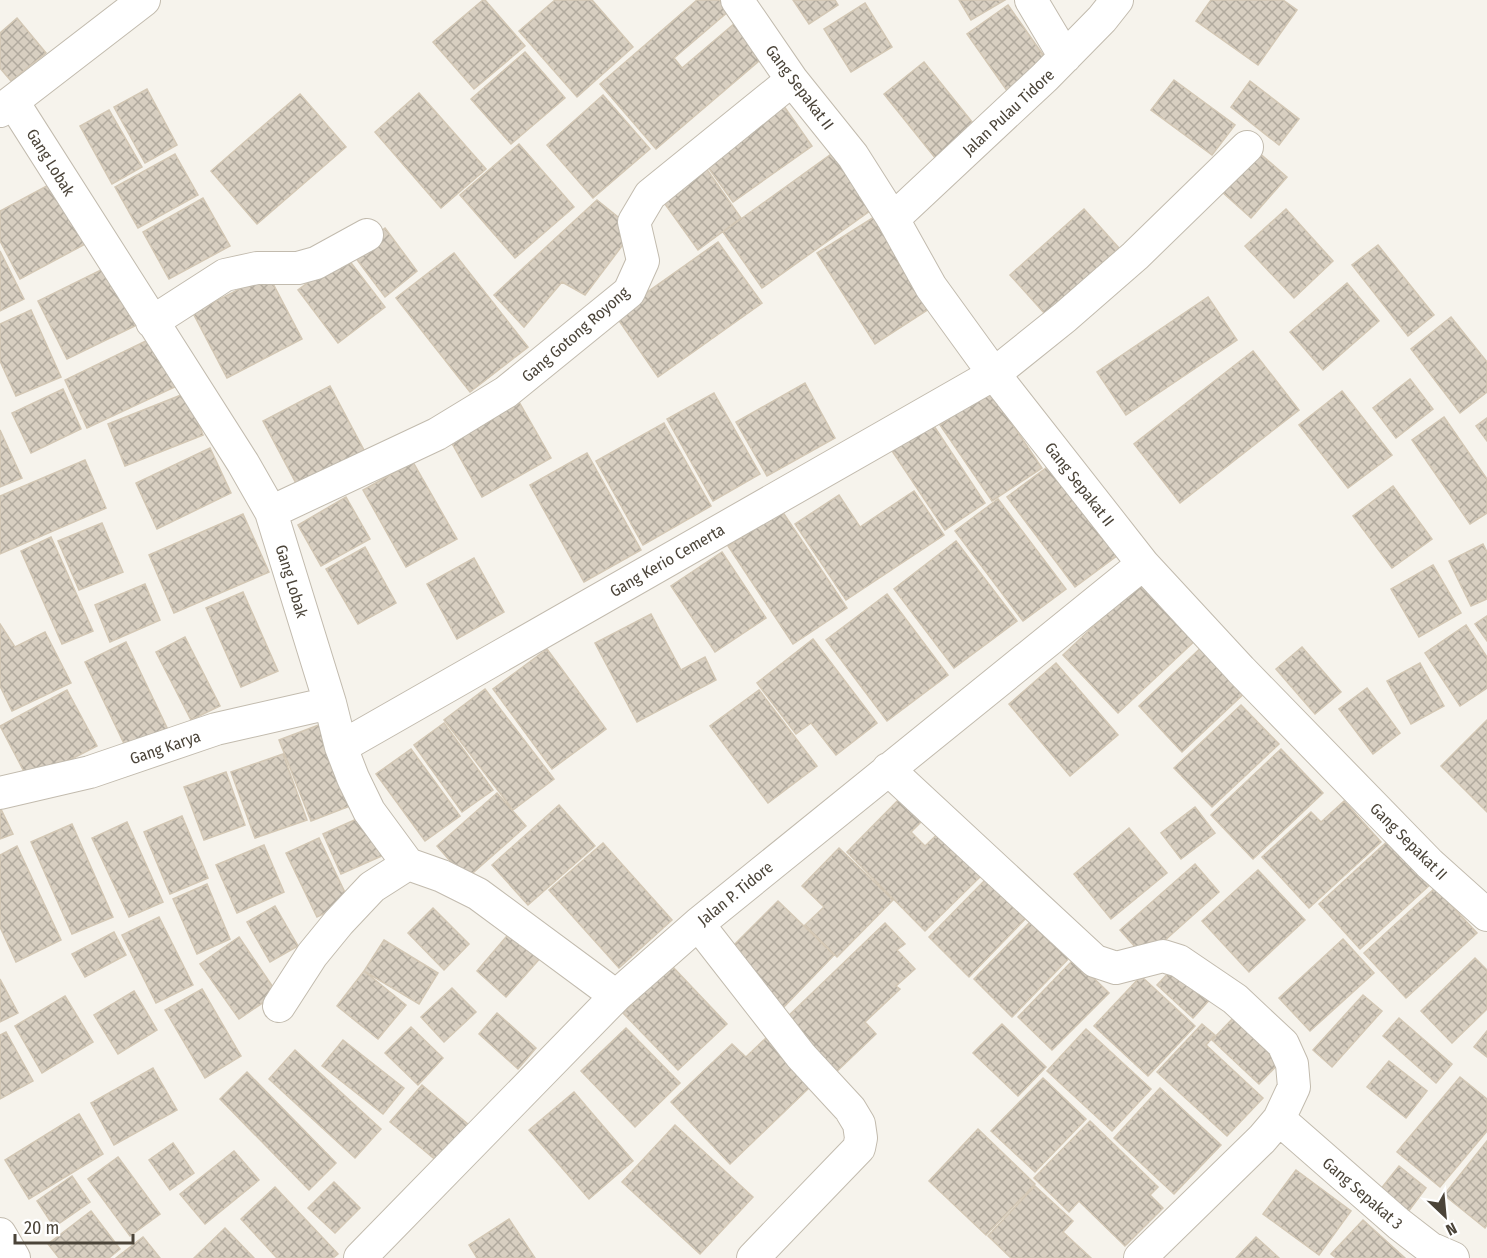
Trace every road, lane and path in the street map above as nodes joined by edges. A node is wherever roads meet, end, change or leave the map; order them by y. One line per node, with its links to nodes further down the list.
1 (144, 0): 7 (street)
2 (737, 0): 6 (street, Gang Sepakat II)
3 (1031, 0): 5 (street)
4 (1117, 0): 5 (street, Jalan Pulau Tidore)
5 (1065, 57): 9 (street, Jalan Pulau Tidore)
6 (792, 80): 9 (street, Gang Sepakat II); 13 (street, Gang Gotong Royong)
7 (7, 106): 11 (street, Gang Lobak)
8 (1247, 147): 12 (street, Gang Kerio Cemerta)
9 (893, 219): 12 (street, Gang Sepakat II)
10 (367, 235): 11 (street)
11 (152, 322): 13 (street, Gang Lobak)
12 (994, 374): 14 (street, Gang Sepakat II); 16 (street, Gang Kerio Cemerta)
13 (271, 512): 15 (street, Gang Lobak)
14 (1143, 564): 17 (street, Jalan P. Tidore); 20 (street, Gang Sepakat II)
15 (330, 703): 16 (street, Gang Lobak); 18 (street, Gang Karya)
16 (341, 747): 19 (street, Gang Lobak)
17 (888, 770): 21 (street, Jalan P. Tidore); 24 (street)
18 (0, 793)
19 (408, 864): 22 (street); 23 (street)
20 (1487, 915)
21 (698, 924): 22 (street, Jalan P. Tidore); 26 (street)
22 (616, 996): 25 (street, Jalan P. Tidore)
23 (279, 1006)
24 (1279, 1119): 27 (street); 28 (street, Gang Sepakat 3)
25 (360, 1258)
26 (753, 1258)
27 (1140, 1258)
28 (1453, 1258)

